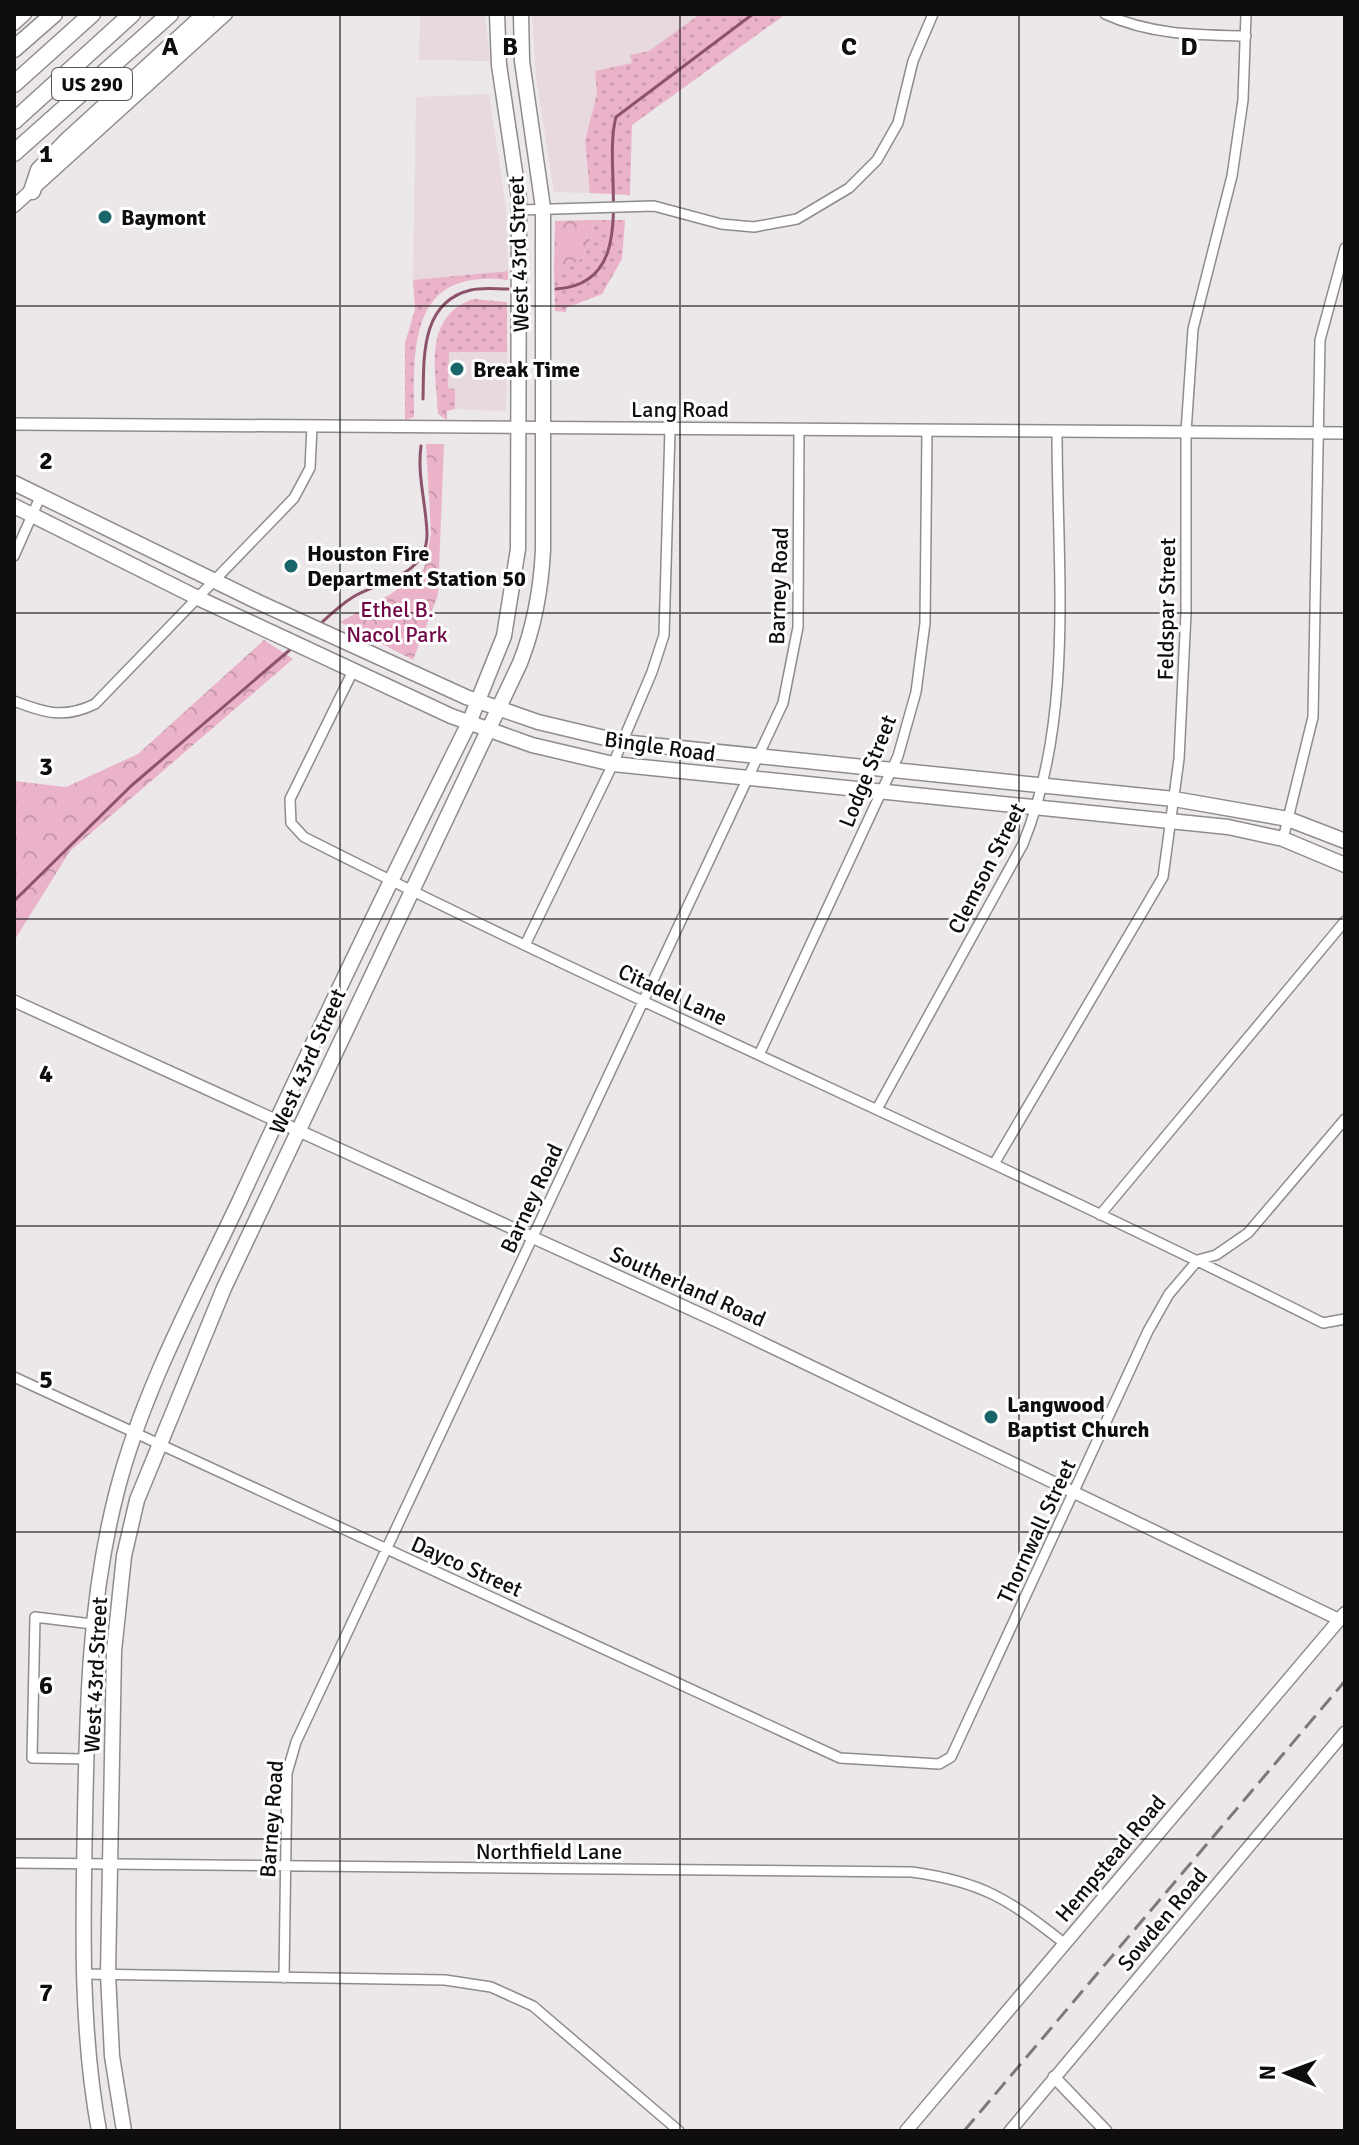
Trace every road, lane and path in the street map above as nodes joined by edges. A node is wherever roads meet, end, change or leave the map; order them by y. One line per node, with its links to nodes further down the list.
1 (25, 14): 13 (main road)
2 (54, 14): 15 (highway)
3 (92, 14): 18 (highway, US 290)
4 (132, 14): 19 (highway)
5 (170, 14): 20 (highway, US 290)
6 (206, 14): 21 (highway)
7 (226, 14): 21 (main road)
8 (497, 14): 16 (main road, West 43rd Street)
9 (521, 14): 17 (main road, West 43rd Street)
10 (933, 14): 23 (street)
11 (1105, 14): 14 (street)
12 (1246, 14): 14 (street, Feldspar Street)
13 (14, 24)
14 (1246, 36): 34 (street, Feldspar Street)
15 (14, 49)
16 (499, 59): 17 (main road); 24 (main road, West 43rd Street)
17 (522, 61): 23 (main road, West 43rd Street)
18 (14, 84)
19 (14, 121)
20 (14, 153)
21 (32, 191): 22 (main road)
22 (14, 206)
23 (543, 208): 24 (street); 29 (main road, West 43rd Street)
24 (520, 210): 28 (main road, West 43rd Street)
25 (1345, 248): 35 (street)
26 (14, 424): 27 (street, Lang Road)
27 (312, 427): 28 (street, Lang Road); 44 (street)
28 (518, 428): 29 (street, Lang Road); 41 (main road, West 43rd Street)
29 (542, 428): 30 (street, Lang Road); 42 (main road, West 43rd Street)
30 (670, 429): 31 (street, Lang Road); 54 (street)
31 (799, 429): 32 (street, Lang Road); 55 (street, Barney Road)
32 (927, 431): 33 (street, Lang Road); 57 (street, Lodge Street)
33 (1057, 431): 34 (street, Lang Road); 59 (street, Clemson Street)
34 (1186, 432): 35 (street, Lang Road); 61 (street, Feldspar Street)
35 (1316, 432): 36 (street, Lang Road); 63 (street)
36 (1345, 433)
37 (14, 483): 38 (main road, Bingle Road)
38 (41, 495): 40 (street); 44 (main road, Bingle Road)
39 (14, 506): 40 (main road, Bingle Road)
40 (32, 514): 43 (street); 45 (main road, Bingle Road)
41 (518, 549): 42 (main road); 50 (main road, West 43rd Street)
42 (543, 550): 51 (main road, West 43rd Street)
43 (14, 556)
44 (216, 581): 45 (street); 46 (main road, Bingle Road)
45 (200, 599): 47 (main road, Bingle Road); 49 (street)
46 (256, 601): 47 (main road); 50 (main road, Bingle Road)
47 (247, 620): 48 (main road, Bingle Road)
48 (354, 669): 52 (main road, Bingle Road); 68 (street, Citadel Lane)
49 (14, 701)
50 (478, 701): 51 (main road, Bingle Road); 52 (main road, West 43rd Street)
51 (499, 709): 53 (main road, West 43rd Street); 54 (main road, Bingle Road)
52 (469, 723): 53 (main road, Bingle Road); 68 (main road, West 43rd Street)
53 (489, 730): 56 (main road, Bingle Road); 69 (main road, West 43rd Street)
54 (622, 742): 55 (main road, Bingle Road); 56 (street)
55 (759, 757): 57 (main road, Bingle Road); 58 (street, Barney Road)
56 (613, 764): 58 (main road, Bingle Road); 71 (street)
57 (892, 769): 59 (main road, Bingle Road); 60 (street, Lodge Street)
58 (748, 779): 60 (main road, Bingle Road); 74 (street, Barney Road)
59 (1043, 784): 61 (main road, Bingle Road); 62 (street, Clemson Street)
60 (882, 791): 62 (main road, Bingle Road); 76 (street, Lodge Street)
61 (1174, 799): 63 (main road, Bingle Road); 64 (street, Feldspar Street)
62 (1038, 806): 64 (main road, Bingle Road); 77 (street, Clemson Street)
63 (1288, 819): 65 (street); 66 (main road, Bingle Road)
64 (1171, 820): 65 (main road, Bingle Road); 81 (street, Feldspar Street)
65 (1283, 839): 67 (main road, Bingle Road)
66 (1345, 841)
67 (1345, 865)
68 (392, 882): 69 (street, Citadel Lane); 72 (main road, West 43rd Street)
69 (411, 891): 71 (street, Citadel Lane); 75 (main road, West 43rd Street)
70 (1345, 921): 82 (street)
71 (526, 943): 74 (street, Citadel Lane)
72 (335, 1000): 75 (main road); 78 (main road, West 43rd Street)
73 (14, 1001): 78 (street, Southerland Road)
74 (643, 1001): 76 (street, Citadel Lane); 83 (street, Barney Road)
75 (353, 1010): 80 (main road, West 43rd Street)
76 (759, 1055): 77 (street, Citadel Lane)
77 (877, 1109): 81 (street, Citadel Lane)
78 (277, 1119): 80 (street, Southerland Road); 85 (main road, West 43rd Street)
79 (1345, 1119): 84 (street, Thornwall Street)
80 (300, 1130): 83 (street, Southerland Road); 86 (main road, West 43rd Street)
81 (994, 1164): 82 (street, Citadel Lane)
82 (1100, 1215): 84 (street, Citadel Lane)
83 (533, 1238): 91 (street, Southerland Road); 92 (street, Barney Road)
84 (1198, 1260): 87 (street, Citadel Lane); 91 (street, Thornwall Street)
85 (202, 1280): 86 (main road); 89 (main road, West 43rd Street)
86 (224, 1288): 90 (main road, West 43rd Street)
87 (1345, 1319)
88 (14, 1377): 89 (street, Dayco Street)
89 (135, 1435): 90 (street, Dayco Street); 94 (main road, West 43rd Street)
90 (157, 1445): 92 (street, Dayco Street); 96 (main road, West 43rd Street)
91 (1075, 1491): 93 (street, Southerland Road); 99 (street, Thornwall Street)
92 (386, 1549): 99 (street, Dayco Street); 103 (street, Barney Road)
93 (1342, 1616): 104 (main road, Hempstead Road)
94 (92, 1624): 95 (main road, West 43rd Street); 98 (street)
95 (89, 1649): 96 (main road); 98 (main road, West 43rd Street)
96 (114, 1651): 102 (main road, West 43rd Street)
97 (1345, 1732): 108 (street, Sowden Road)
98 (86, 1759): 101 (main road, West 43rd Street)
99 (910, 1764)
100 (14, 1863): 101 (street, Northfield Lane)
101 (84, 1863): 102 (street, Northfield Lane); 105 (main road, West 43rd Street)
102 (110, 1864): 103 (street, Northfield Lane); 106 (main road, West 43rd Street)
103 (285, 1867): 104 (street, Northfield Lane); 107 (street, Barney Road)
104 (1064, 1943): 112 (main road, Hempstead Road)
105 (83, 1974): 106 (street); 109 (main road, West 43rd Street)
106 (108, 1974): 107 (street); 110 (main road, West 43rd Street)
107 (284, 1978): 111 (street)
108 (1054, 2077): 113 (street, Sowden Road); 114 (street)
109 (99, 2131)
110 (124, 2131)
111 (679, 2131)
112 (906, 2131)
113 (1010, 2131)
114 (1106, 2131)

